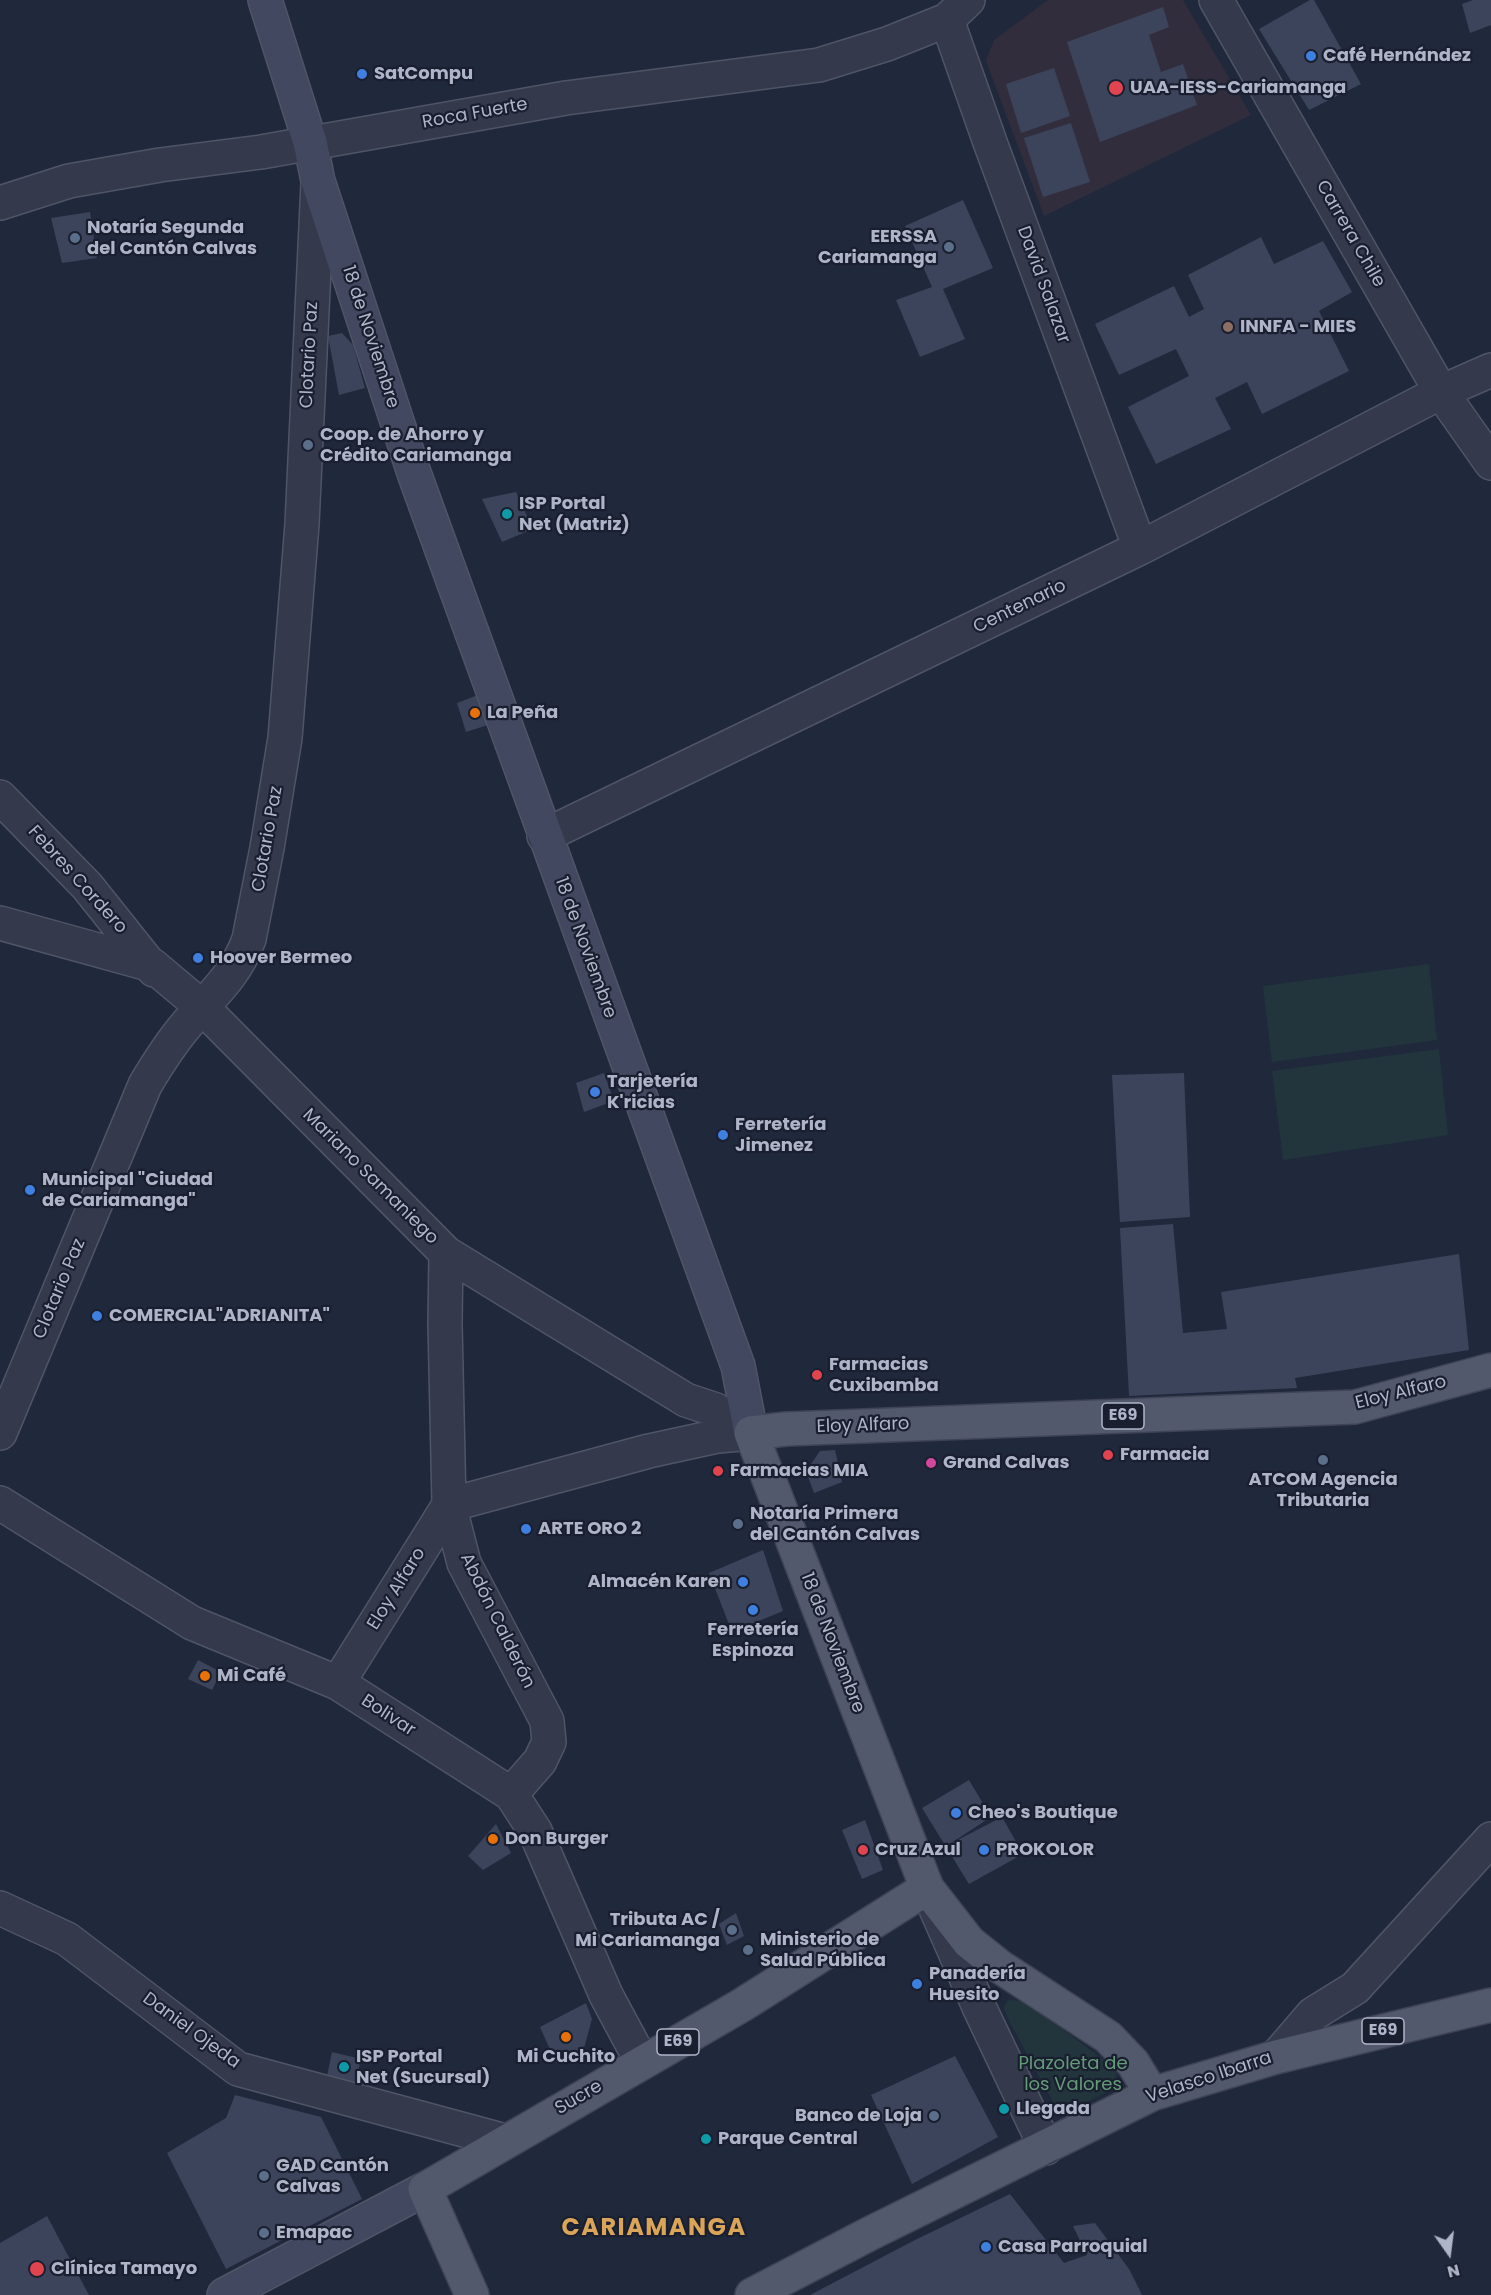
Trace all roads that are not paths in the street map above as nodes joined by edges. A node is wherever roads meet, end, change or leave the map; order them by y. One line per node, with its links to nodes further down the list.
1 (265, 0): 4 (main road, 18 de Noviembre)
2 (1216, 0): 8 (street, Carrera Chile)
3 (957, 10): 4 (street, Roca Fuerte); 10 (street, David Salazar)
4 (310, 142): 5 (main road, 18 de Noviembre); 6 (street, Roca Fuerte)
5 (318, 181): 12 (main road, 18 de Noviembre); 17 (street, Clotario Paz)
6 (0, 203)
7 (1491, 370): 8 (street, Centenario)
8 (1441, 392): 9 (street, Carrera Chile); 10 (street, Centenario)
9 (1491, 463)
10 (1140, 548): 12 (street, Centenario)
11 (0, 797): 13 (street, Febres Cordero)
12 (544, 836): 23 (main road, 18 de Noviembre)
13 (87, 886): 15 (street); 16 (street, Febres Cordero)
14 (0, 923): 15 (street, Mariano Samaniego)
15 (44, 937): 16 (street, Mariano Samaniego)
16 (152, 965): 17 (street, Mariano Samaniego); 18 (street)
17 (202, 1007): 18 (street, Clotario Paz); 19 (street, Mariano Samaniego)
18 (164, 1052): 22 (street, Clotario Paz)
19 (447, 1253): 21 (street, Mariano Samaniego); 26 (street, Abdón Calderón)
20 (1491, 1370): 23 (main road, Eloy Alfaro / E69)
21 (663, 1386): 23 (street, Mariano Samaniego); 24 (street)
22 (0, 1433)
23 (750, 1433): 24 (street, Eloy Alfaro); 30 (main road, 18 de Noviembre)
24 (649, 1451): 26 (street, Eloy Alfaro)
25 (0, 1503): 27 (street, Bolivar)
26 (449, 1505): 27 (street, Eloy Alfaro); 28 (street, Abdón Calderón)
27 (338, 1683): 28 (street, Bolivar)
28 (511, 1794): 34 (street, Bolivar)
29 (1491, 1839): 33 (street)
30 (927, 1888): 34 (main road, Sucre / E69); 35 (main road, 18 de Noviembre); 37 (street, 18 de Noviembre)
31 (0, 1908): 36 (street, Daniel Ojeda)
32 (1491, 2005): 33 (main road, Velasco Ibarra / E69)
33 (1276, 2057): 35 (main road, Velasco Ibarra / E69)
34 (642, 2062): 36 (main road, Sucre / E69)
35 (1152, 2094): 37 (main road, Velasco Ibarra / E69)
36 (505, 2141): 38 (main road, Sucre / E69)
37 (1046, 2148): 41 (main road, Velasco Ibarra / E69)
38 (425, 2189): 39 (main road, Sucre); 40 (main road)
39 (224, 2295)
40 (472, 2295)
41 (752, 2295)

